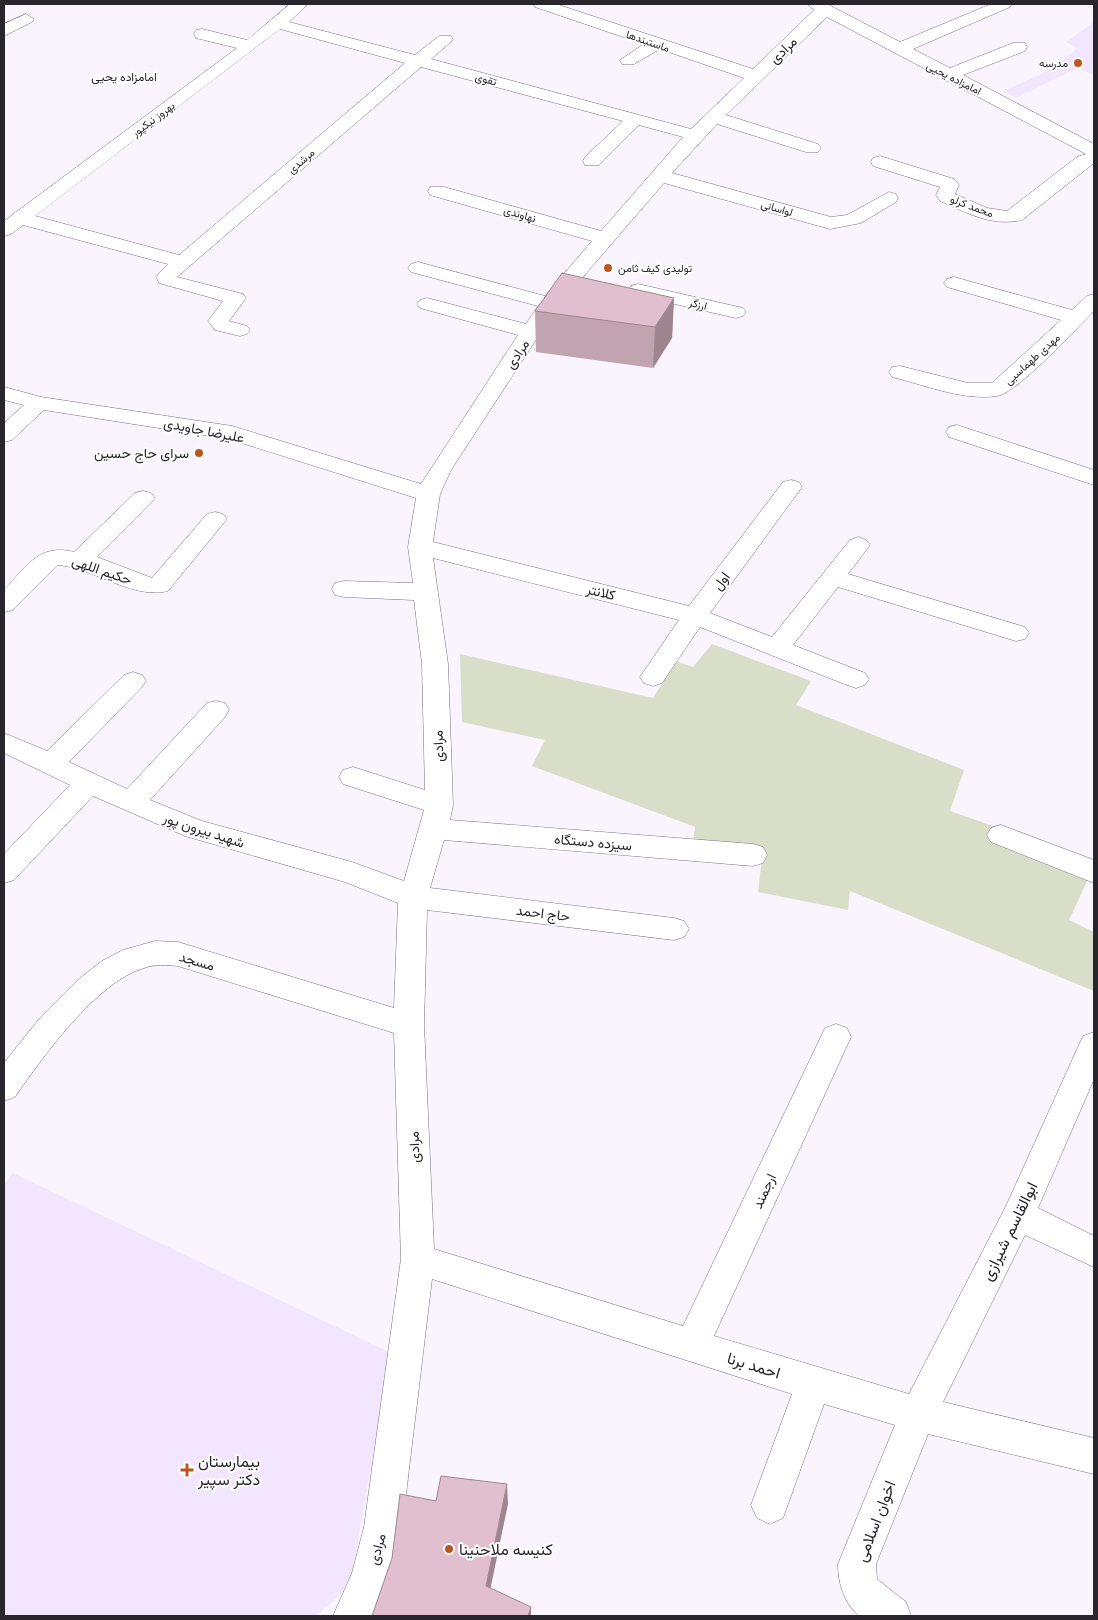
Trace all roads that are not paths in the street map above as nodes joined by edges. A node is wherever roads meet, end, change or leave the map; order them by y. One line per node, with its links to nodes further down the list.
1 (541, 4): 10 (street, ماستبندها)
2 (1004, 4): 13 (street)
3 (290, 6): 6 (street, بهروز نیکپور)
4 (820, 7): 13 (street, امامزاده یحیی); 17 (street, مرادی)
5 (26, 19): 7 (street)
6 (278, 24): 11 (street, بهروز نیکپور); 15 (street, تقوی)
7 (4, 31)
8 (202, 34): 11 (street)
9 (445, 40): 15 (street)
10 (656, 44): 14 (street); 17 (street, ماستبندها)
11 (250, 46): 28 (street, بهروز نیکپور)
12 (1019, 47): 16 (street)
13 (898, 49): 16 (street, امامزاده یحیی)
14 (628, 60)
15 (418, 61): 18 (street, تقوی); 31 (street, مرشدی)
16 (949, 75): 21 (street, امامزاده یحیی)
17 (756, 76): 19 (street, مرادی)
18 (634, 119): 19 (street, تقوی); 23 (street)
19 (704, 126): 20 (street, تقوی); 25 (street, مرادی)
20 (812, 148)
21 (1094, 151)
22 (1094, 157): 24 (street, محمد کرلو)
23 (592, 162)
24 (880, 162)
25 (661, 176): 27 (street, لواسانی); 30 (street, مرادی)
26 (436, 191): 30 (street, نهاوندی)
27 (888, 198)
28 (20, 218): 29 (street, بهروز نیکپور); 31 (street)
29 (4, 230)
30 (604, 238): 36 (street, مرادی)
31 (184, 262): 40 (street, مرشدی)
32 (418, 268): 36 (street)
33 (954, 283): 39 (street)
34 (620, 286): 38 (street, ارزگر)
35 (1094, 300): 39 (street, مهدی طهماسبی)
36 (550, 303): 41 (street, مرادی)
37 (427, 304): 41 (street)
38 (736, 312)
39 (1077, 318): 42 (street, مهدی طهماسبی)
40 (240, 330)
41 (531, 332): 49 (street, مرادی)
42 (900, 372)
43 (4, 392): 44 (street, علیرضا جاویدی)
44 (40, 403): 46 (street); 49 (street, علیرضا جاویدی)
45 (957, 432): 47 (street)
46 (4, 434)
47 (1094, 478)
48 (791, 487): 59 (street, اول)
49 (428, 494): 53 (street, مرادی)
50 (143, 498): 54 (street)
51 (215, 519): 54 (street, حکیم اللهی)
52 (858, 545): 55 (street)
53 (420, 547): 57 (street, مرادی); 59 (street, کلانتر)
54 (79, 561): 58 (street, حکیم اللهی)
55 (832, 577): 60 (street); 61 (street)
56 (344, 590): 57 (street)
57 (426, 592): 71 (street, مرادی)
58 (5, 601)
59 (695, 616): 61 (street, کلانتر); 62 (street, اول)
60 (1016, 633)
61 (778, 647): 63 (street, کلانتر)
62 (653, 677)
63 (856, 678)
64 (134, 681): 67 (street)
65 (216, 710): 70 (street)
66 (4, 742): 67 (street, شهید بیرون پور)
67 (51, 764): 69 (street, شهید بیرون پور)
68 (353, 777): 71 (street, سیزده دستگاه)
69 (89, 783): 70 (street, شهید بیرون پور); 74 (street)
70 (131, 803): 76 (street, شهید بیرون پور)
71 (437, 817): 73 (street, سیزده دستگاه); 76 (street, مرادی)
72 (1001, 835): 75 (street)
73 (753, 855)
74 (4, 872)
75 (1094, 872)
76 (413, 897): 77 (street, حاج احمد); 78 (street, مرادی)
77 (674, 929)
78 (409, 1025): 81 (street, مسجد); 84 (street, مرادی)
79 (836, 1037): 85 (street, ارجمند)
80 (1094, 1045): 82 (street, ابوالقاسم شیرازی)
81 (4, 1088)
82 (1018, 1215): 83 (street); 87 (street, ابوالقاسم شیرازی)
83 (1094, 1252)
84 (418, 1259): 85 (street, احمد برنا); 90 (street, مرادی)
85 (692, 1346): 86 (street, احمد برنا)
86 (813, 1384): 87 (street, احمد برنا); 89 (street)
87 (918, 1414): 88 (street, احمد برنا); 91 (street, اخوان اسلامی)
88 (1094, 1456)
89 (770, 1505)
90 (352, 1616)
91 (892, 1616)

